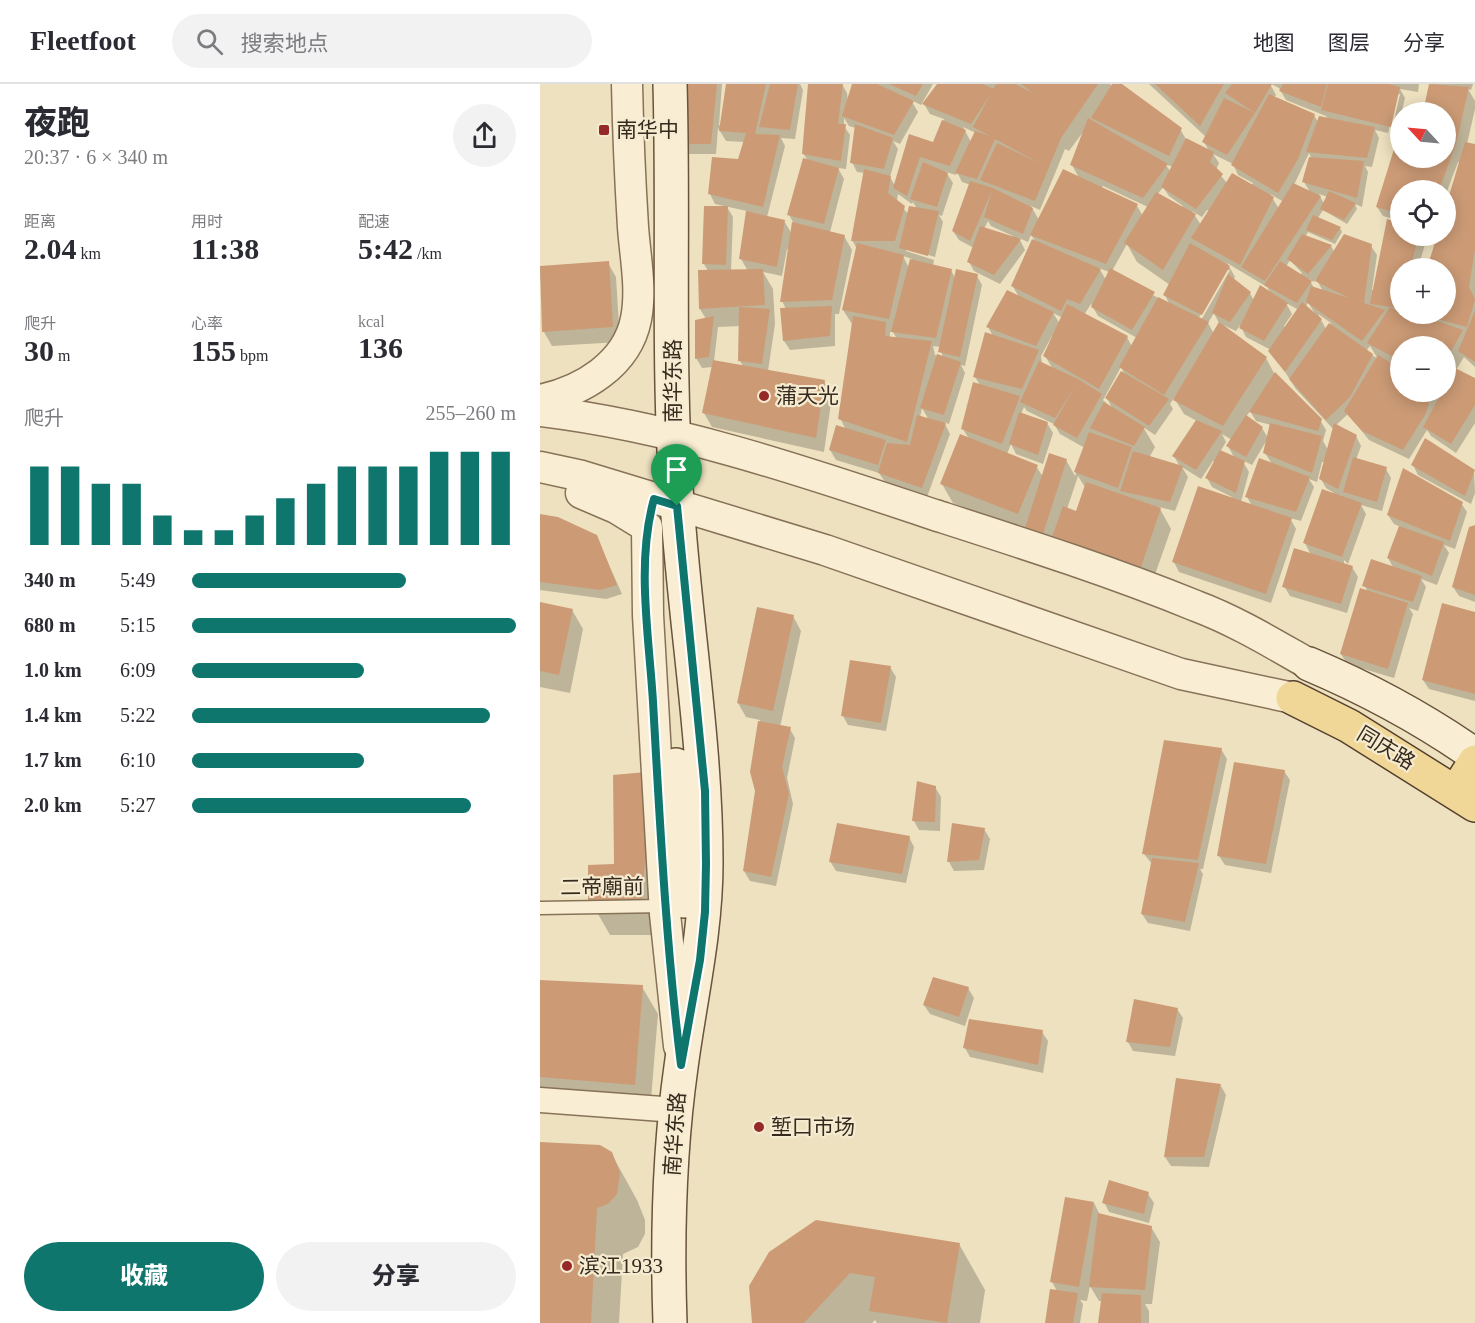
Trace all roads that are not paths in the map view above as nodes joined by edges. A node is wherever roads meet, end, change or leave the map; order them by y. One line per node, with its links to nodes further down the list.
1 (627, 84): 3 (street)
2 (670, 84): 4 (main road, 南华东路)
3 (633, 227): 4 (street); 5 (street)
4 (673, 323): 7 (main road, 南华东路)
5 (540, 400)
6 (540, 411): 7 (street)
7 (673, 434): 10 (main road, 南华东路); 11 (street)
8 (540, 467): 10 (street)
9 (540, 475): 10 (street)
10 (659, 510): 12 (street); 17 (street); 19 (main road, 南华东路)
11 (1309, 664): 13 (main road, 同庆路)
12 (1293, 698): 16 (main road, 同庆路)
13 (1475, 755)
14 (1475, 762): 16 (main road)
15 (676, 765): 19 (main road)
16 (1466, 798)
17 (664, 906): 18 (lane, 二帝廟前); 19 (street)
18 (540, 908)
19 (681, 1065): 21 (main road, 南华东路)
20 (540, 1100): 21 (street)
21 (676, 1110): 22 (main road, 南华东路)
22 (670, 1323)

